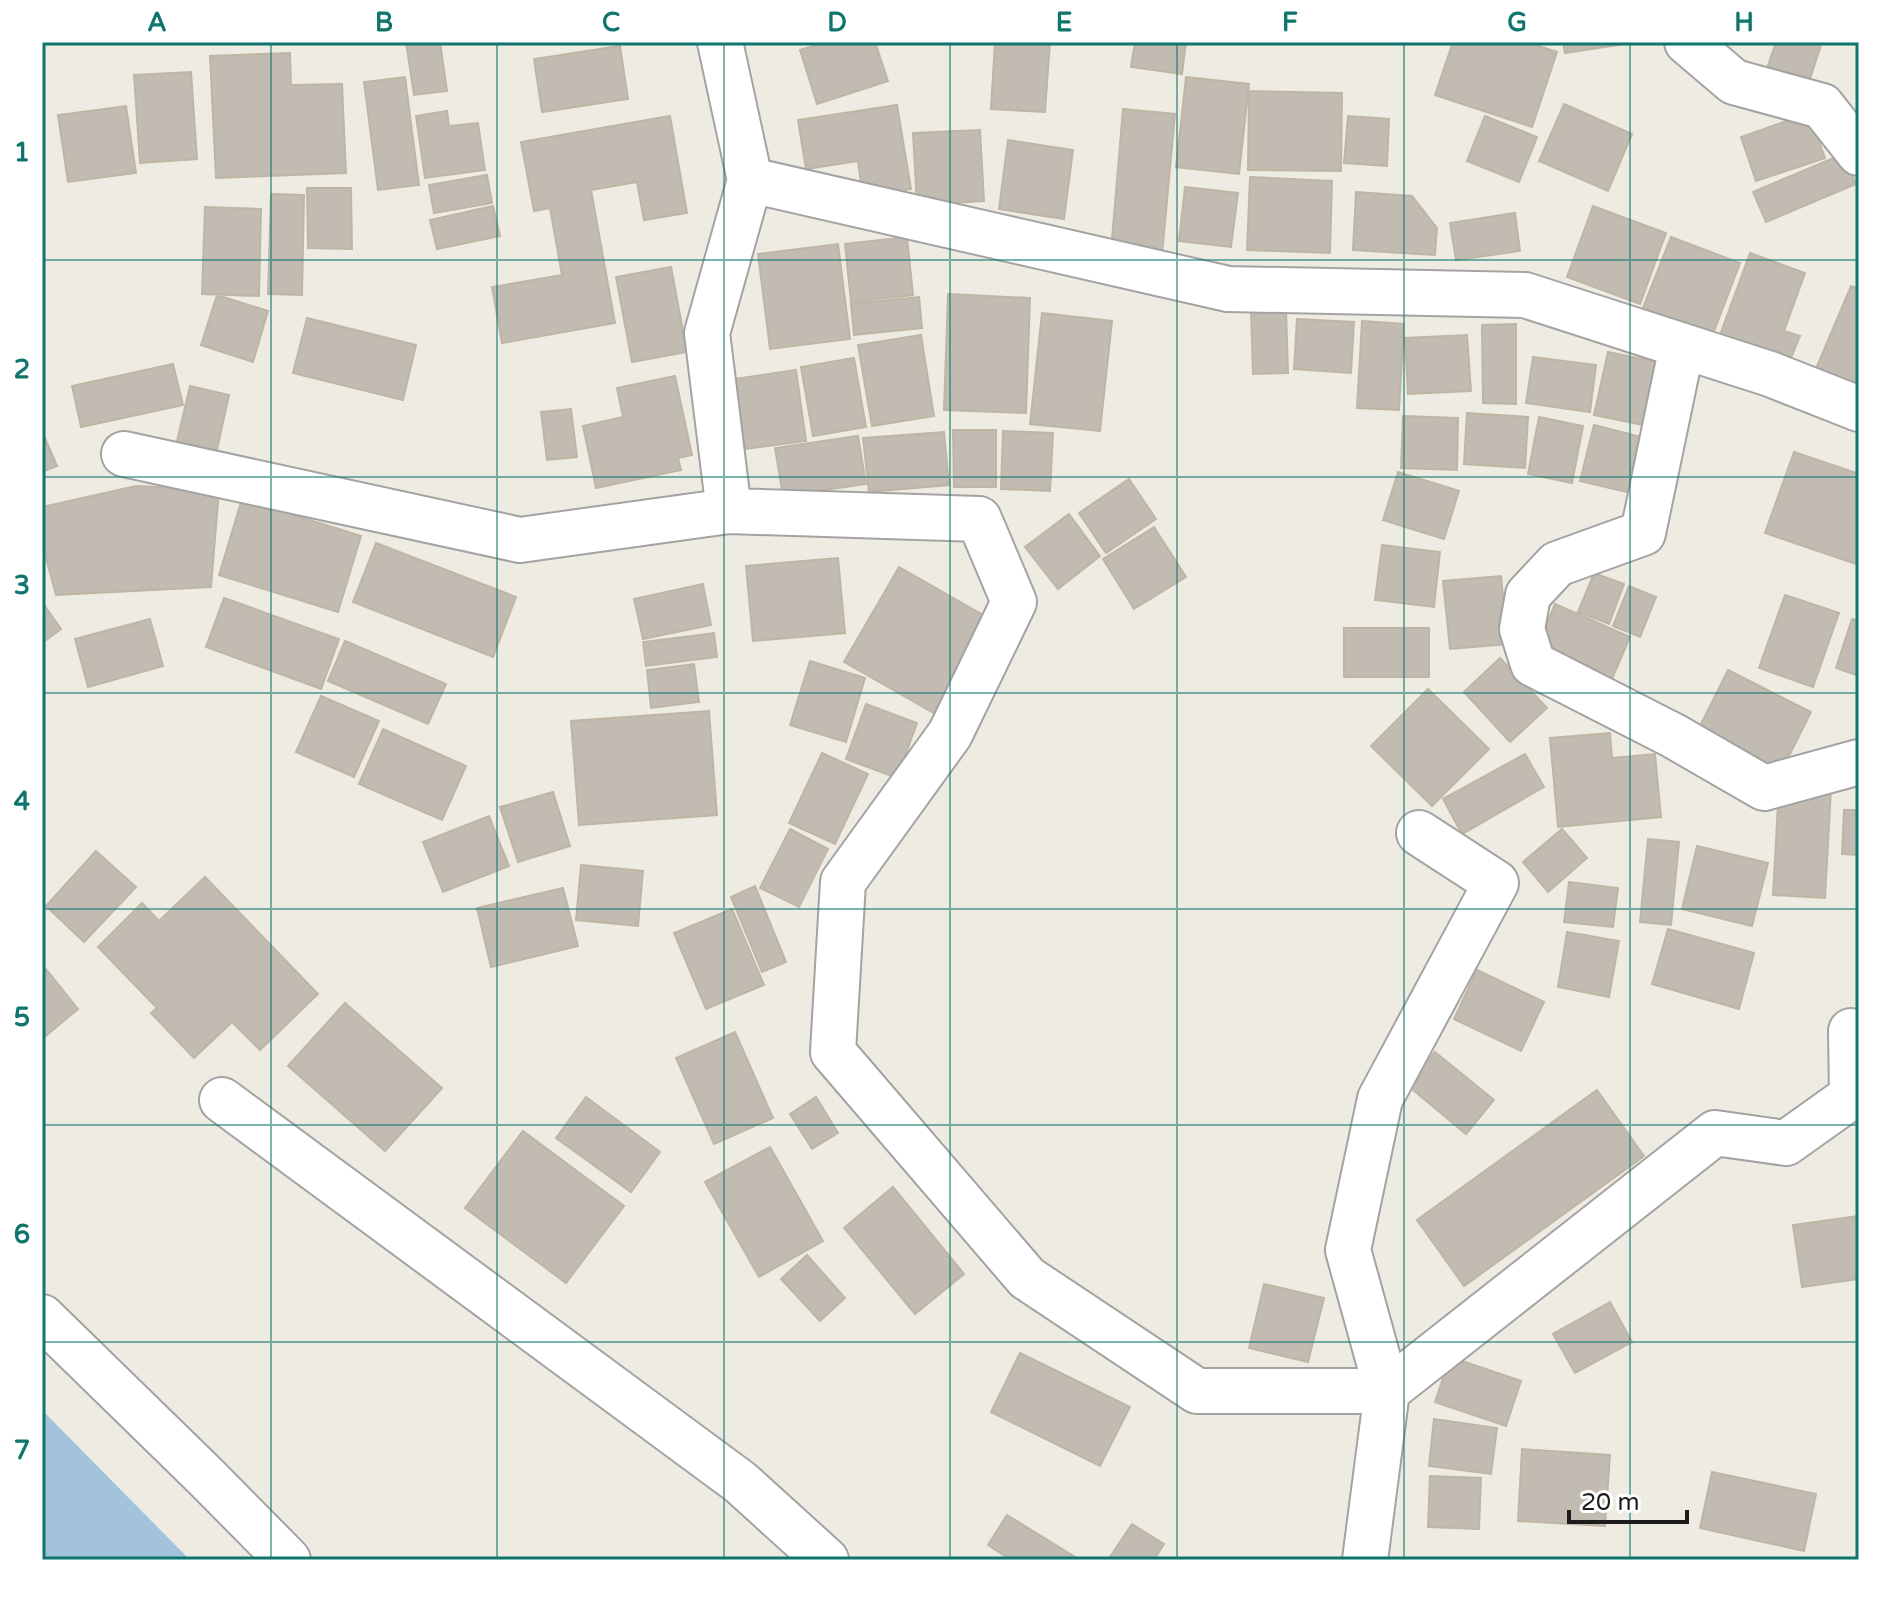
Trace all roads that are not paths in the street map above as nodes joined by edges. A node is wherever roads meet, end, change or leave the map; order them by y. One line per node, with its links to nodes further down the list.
1 (720, 42): 4 (street)
2 (1687, 42): 3 (street)
3 (1859, 153)
4 (750, 180): 5 (street); 8 (street)
5 (1682, 346): 6 (street); 9 (street)
6 (1859, 409)
7 (124, 454): 8 (street)
8 (729, 511): 14 (street)
9 (1859, 762)
10 (1419, 833): 14 (street)
11 (1851, 1031): 14 (street)
12 (222, 1100): 16 (street)
13 (42, 1317): 15 (street)
14 (1387, 1391): 17 (street)
15 (288, 1560)
16 (826, 1560)
17 (1365, 1560)

